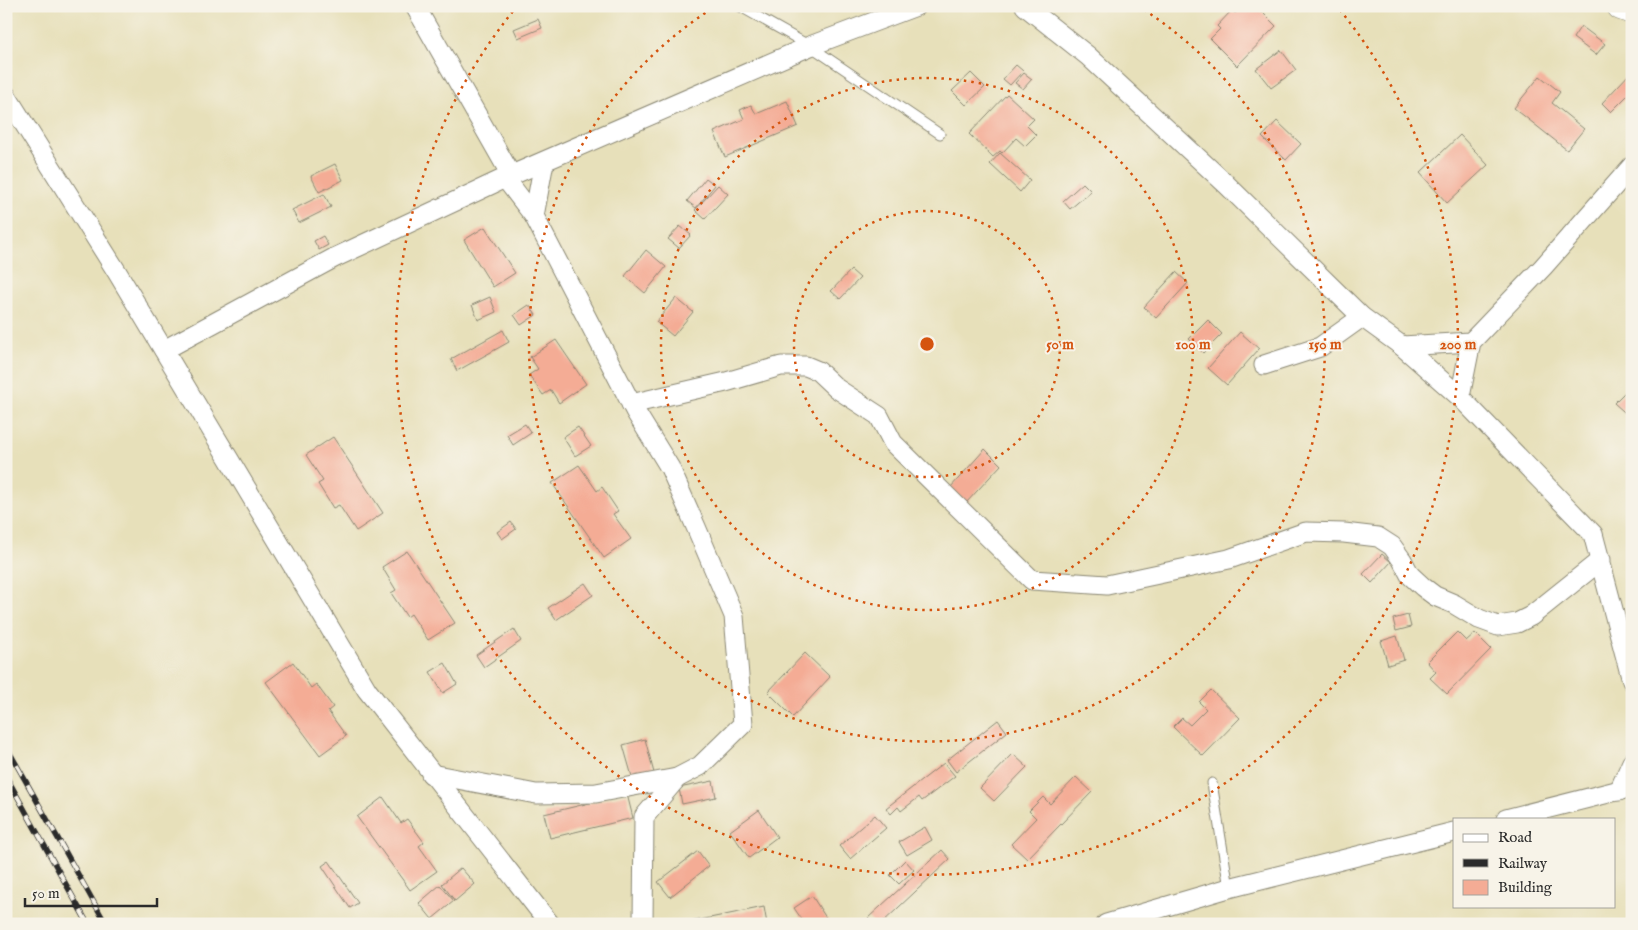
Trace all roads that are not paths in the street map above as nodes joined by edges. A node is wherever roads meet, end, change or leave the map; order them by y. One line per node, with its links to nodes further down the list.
1 (415, 6): 12 (street)
2 (739, 6): 7 (lane)
3 (916, 6): 7 (street)
4 (1025, 6): 14 (street)
5 (1621, 6): 6 (main road)
6 (1632, 10)
7 (810, 46): 9 (lane); 10 (street)
8 (6, 95): 17 (street)
9 (940, 134)
10 (544, 162): 12 (street); 13 (street)
11 (1632, 166): 15 (street)
12 (508, 177): 13 (street); 17 (street)
13 (534, 216): 20 (street)
14 (1362, 317): 16 (street); 18 (street)
15 (1471, 342): 16 (street); 19 (street)
16 (1402, 346): 19 (street)
17 (164, 350): 24 (street)
18 (1264, 365)
19 (1460, 397): 21 (street)
20 (632, 404): 21 (street); 25 (street)
21 (1601, 560): 22 (street)
22 (1632, 681)
23 (1632, 762): 27 (street)
24 (431, 774): 25 (street); 32 (street)
25 (677, 778): 33 (street)
26 (1212, 783): 30 (lane)
27 (1625, 789): 28 (street)
28 (1510, 818)
29 (1453, 832): 30 (street)
30 (1229, 888): 31 (street)
31 (1114, 923)
32 (550, 924)
33 (643, 924)

